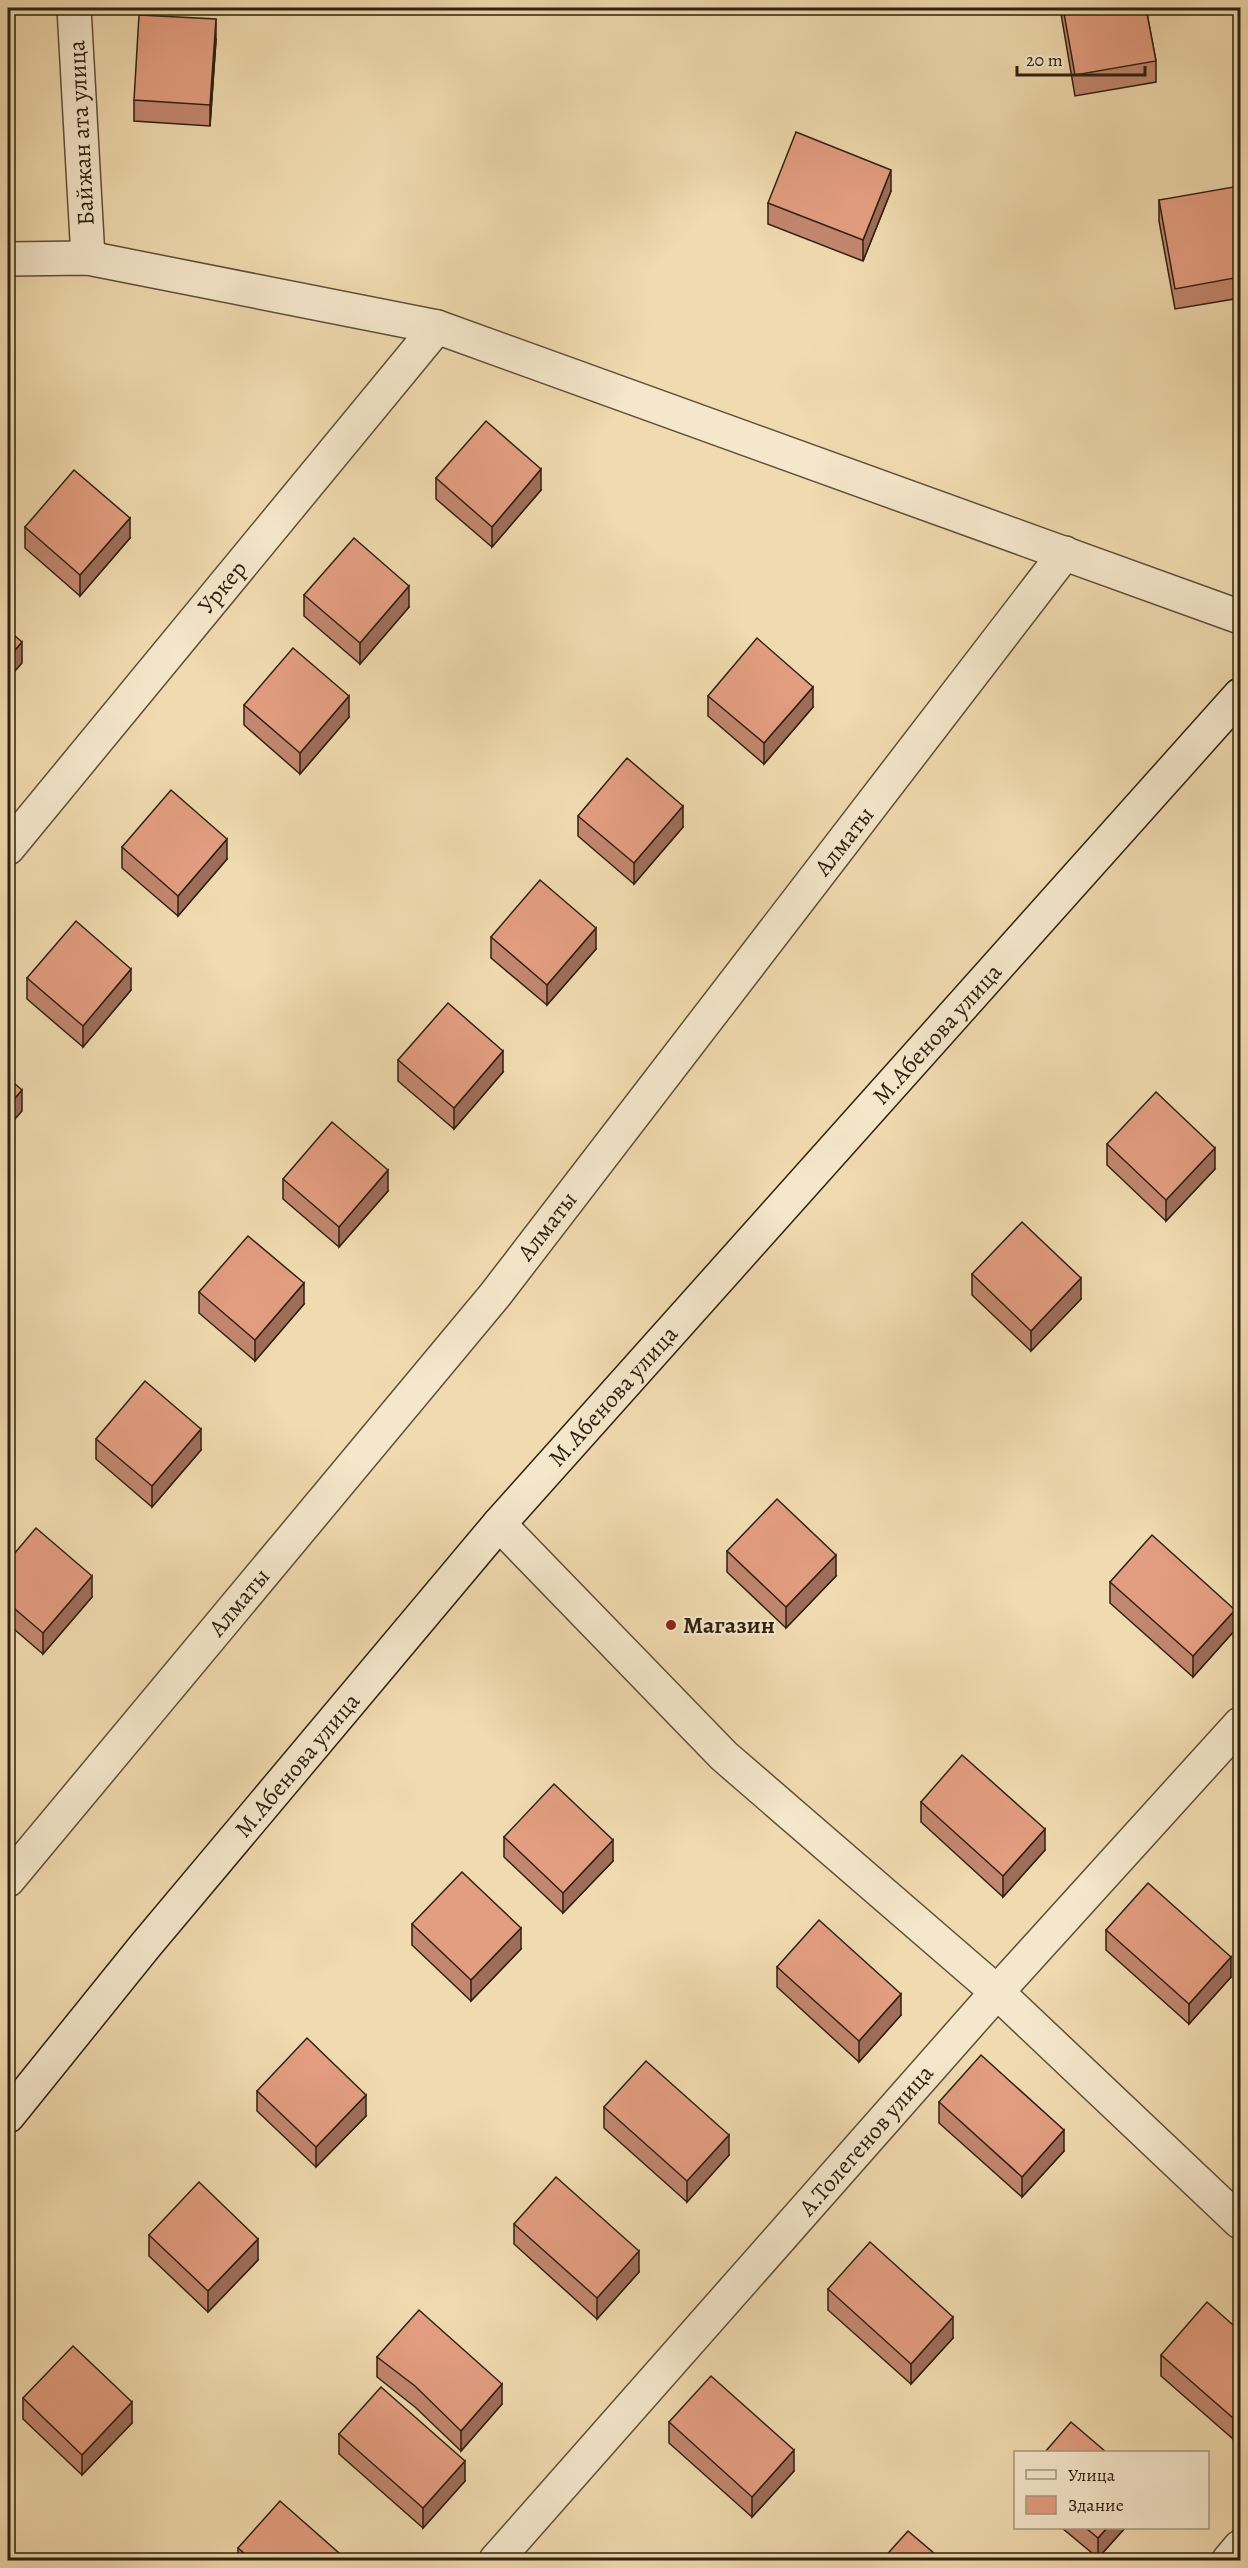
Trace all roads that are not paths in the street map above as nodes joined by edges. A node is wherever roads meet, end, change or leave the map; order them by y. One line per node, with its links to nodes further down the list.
1 (74, 8): 2 (street, Байжан ата улица)
2 (88, 258): 3 (street); 4 (street)
3 (8, 259)
4 (437, 327): 5 (street); 8 (street, Уркер)
5 (1065, 554): 6 (street); 11 (street, Алматы)
6 (1240, 617)
7 (1240, 695): 9 (street, М.Абенова улица)
8 (8, 848)
9 (499, 1524): 12 (street); 13 (street, М.Абенова улица)
10 (1240, 1724): 12 (street, А.Толегенов улица)
11 (8, 1880)
12 (997, 1992): 14 (street); 16 (street, А.Толегенов улица)
13 (8, 2116)
14 (1240, 2222)
15 (1240, 2547): 17 (street)
16 (496, 2560)
17 (1229, 2560)

